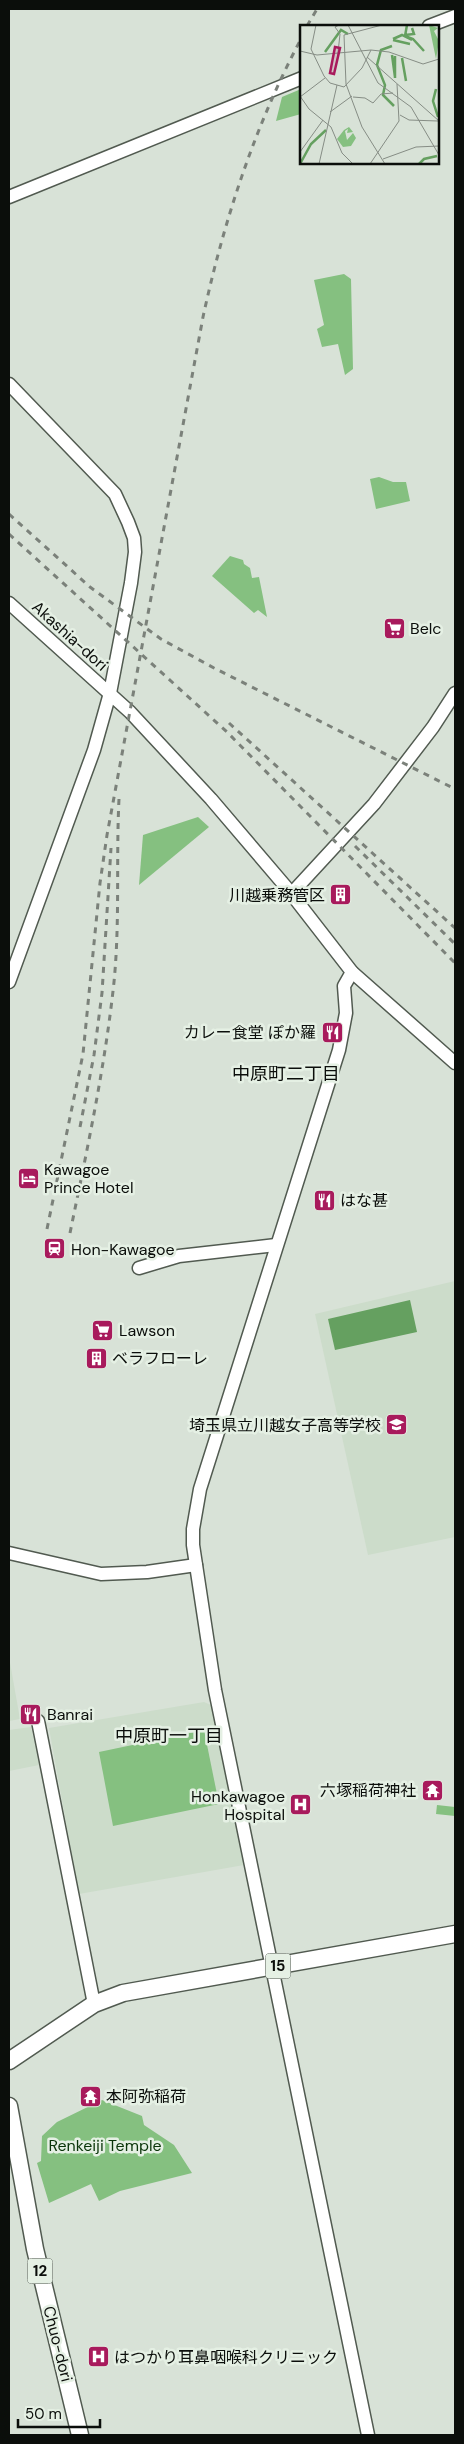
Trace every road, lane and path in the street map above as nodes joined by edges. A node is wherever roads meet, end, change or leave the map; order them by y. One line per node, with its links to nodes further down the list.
1 (455, 16): 2 (street)
2 (432, 25)
3 (300, 79): 4 (street)
4 (9, 197)
5 (9, 384): 7 (street)
6 (9, 604): 7 (street, Akashia-dori)
7 (110, 693): 9 (street, Akashia-dori); 11 (street)
8 (455, 693): 9 (street)
9 (291, 894): 10 (street, Akashia-dori)
10 (352, 972): 12 (street, Akashia-dori); 13 (street)
11 (9, 982)
12 (455, 1063)
13 (276, 1245): 14 (street); 16 (street)
14 (139, 1268)
15 (9, 1553): 16 (street)
16 (196, 1565): 19 (street)
17 (38, 1721): 20 (street)
18 (455, 1934): 19 (main road, 15)
19 (271, 1967): 20 (main road, 15); 24 (street)
20 (94, 2004): 21 (main road, 15)
21 (9, 2060)
22 (9, 2106): 23 (main road, Chuo-dori / 12)
23 (80, 2435)
24 (368, 2435)

